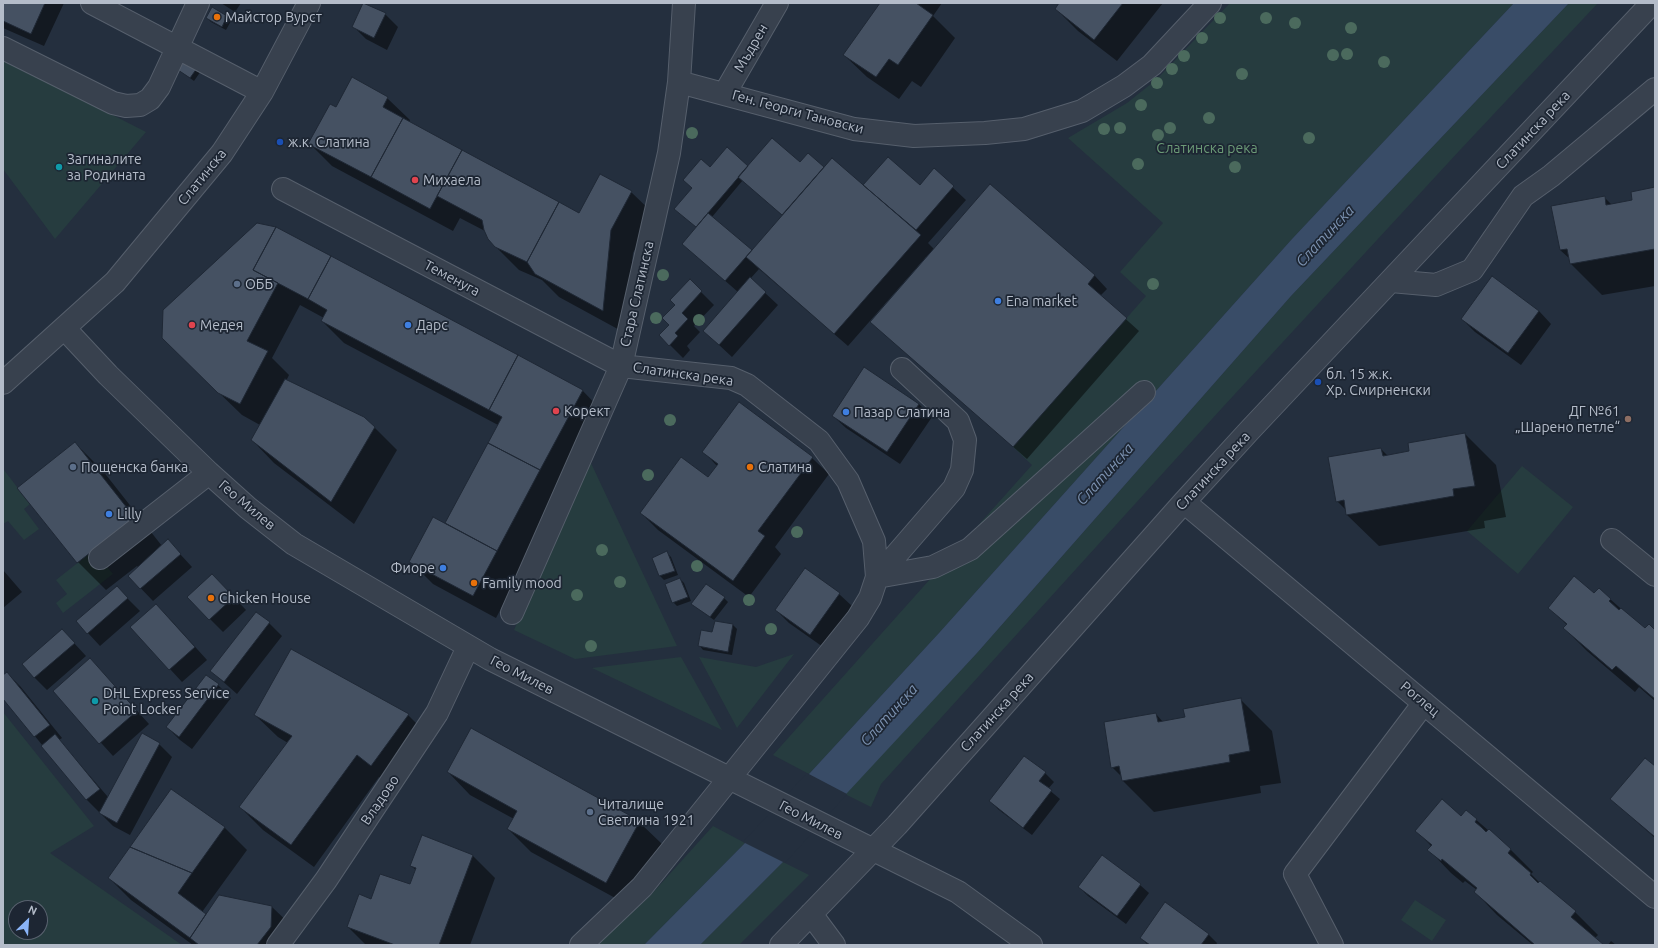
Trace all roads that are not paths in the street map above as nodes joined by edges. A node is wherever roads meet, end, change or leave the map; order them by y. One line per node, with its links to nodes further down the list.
1 (92, 3): 8 (street)
2 (198, 3): 8 (street)
3 (309, 3): 12 (street, Слатинска)
4 (684, 3): 10 (street, Стара Слатинска)
5 (778, 3): 13 (street, Мъдрен)
6 (1210, 3): 13 (street, Ген. Георги Тановски)
7 (1652, 3): 15 (street, Слатинска река)
8 (178, 47): 9 (street); 12 (street)
9 (3, 48)
10 (679, 82): 13 (street, Ген. Георги Тановски); 17 (street, Стара Слатинска)
11 (1655, 88): 15 (street)
12 (262, 92): 16 (street, Слатинска)
13 (725, 94)
14 (283, 189): 17 (street, Теменуга)
15 (1391, 281): 22 (street, Слатинска река)
16 (65, 329): 19 (street, Слатинска); 21 (street, Гео Милев)
17 (620, 366): 26 (street, Слатинска река); 27 (street, Стара Слатинска)
18 (902, 369): 26 (street)
19 (3, 383)
20 (1144, 392): 26 (street)
21 (209, 473): 24 (street); 28 (street, Гео Милев)
22 (1184, 502): 29 (street, Роглец); 31 (street, Слатинска река)
23 (1612, 540): 25 (street)
24 (100, 558)
25 (1655, 575)
26 (877, 577): 30 (street, Слатинска река)
27 (512, 613)
28 (468, 647): 30 (street, Гео Милев); 34 (street, Владово)
29 (1424, 703): 32 (street, Роглец); 39 (street)
30 (737, 782): 31 (street, Гео Милев); 35 (street, Слатинска река)
31 (873, 850): 33 (street, Слатинска река); 38 (street, Гео Милев)
32 (1655, 897)
33 (811, 914): 36 (street, Слатинска река); 37 (street)
34 (278, 945)
35 (581, 945)
36 (781, 945)
37 (834, 945)
38 (1030, 945)
39 (1332, 945)

